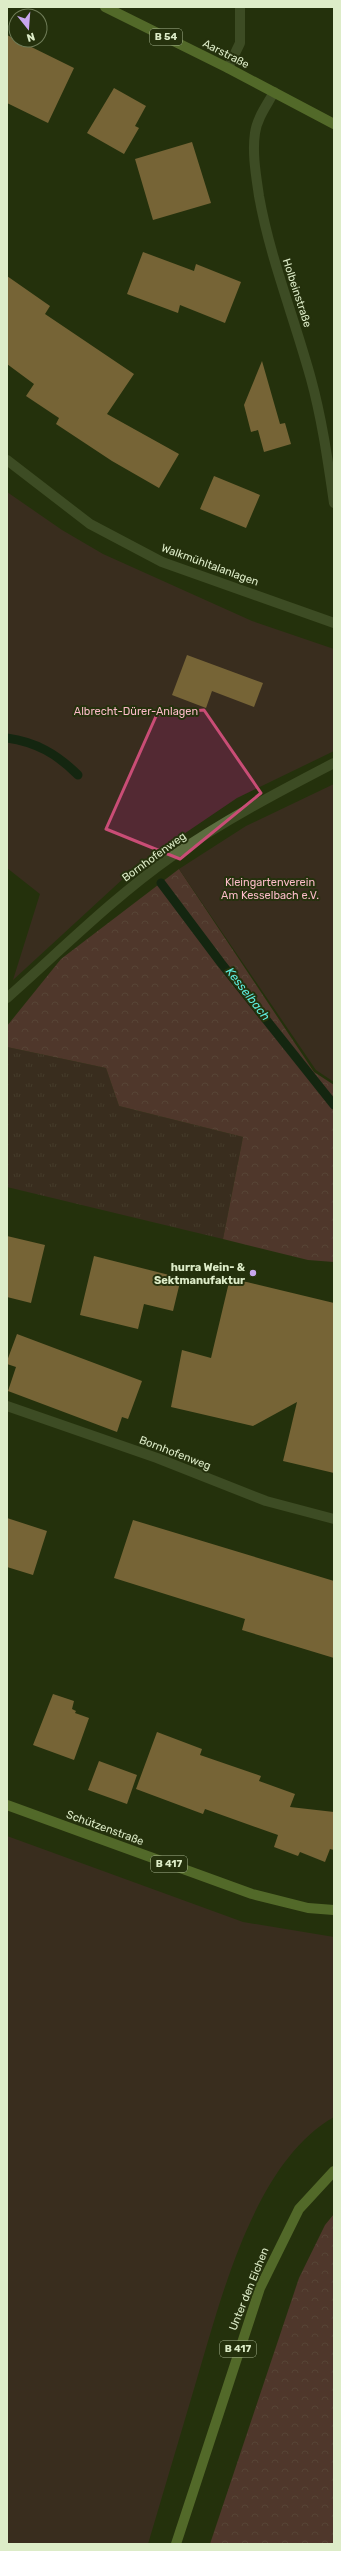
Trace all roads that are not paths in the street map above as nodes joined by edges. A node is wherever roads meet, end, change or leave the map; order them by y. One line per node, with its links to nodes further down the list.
1 (105, 7): 3 (main road, Aarstraße / B 54)
2 (240, 7): 3 (street)
3 (228, 68): 4 (main road, Aarstraße / B 54)
4 (274, 92): 5 (main road, Aarstraße / B 54); 7 (street, Holbeinstraße)
5 (334, 124)
6 (7, 460): 8 (street, Walkmühltalanlagen)
7 (334, 503)
8 (334, 622)
9 (334, 763): 10 (street, Bornhofenweg)
10 (7, 998)
11 (7, 1406): 12 (street, Bornhofenweg)
12 (334, 1517)
13 (7, 1804): 14 (main road, Schützenstraße / B 417)
14 (334, 1910)
15 (334, 2171): 16 (main road, Unter den Eichen / B 417)
16 (176, 2544)

